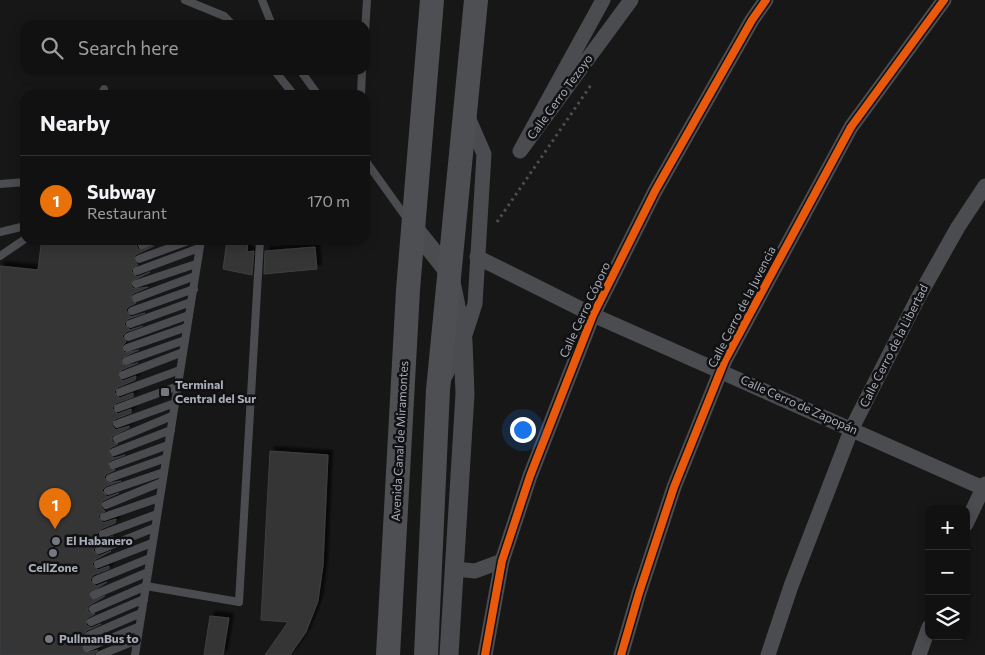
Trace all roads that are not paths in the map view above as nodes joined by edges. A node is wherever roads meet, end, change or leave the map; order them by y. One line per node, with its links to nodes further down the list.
1 (185, 0): 10 (lane)
2 (262, 0): 11 (lane)
3 (367, 0): 12 (lane)
4 (432, 0): 27 (main road, Avenida Canal de Miramontes)
5 (476, 0): 19 (main road)
6 (603, 0): 7 (street, Calle Cerro Tezoyo)
7 (631, 0)
8 (766, 0): 47 (street, Calle Cerro Cóporo)
9 (944, 0): 57 (street, Calle Cerro de la Juvencia)
10 (228, 20)
11 (270, 20)
12 (366, 20)
13 (278, 75): 16 (lane)
14 (304, 75): 17 (lane)
15 (362, 75): 18 (lane)
16 (290, 90)
17 (314, 90)
18 (361, 90)
19 (465, 110): 34 (street); 39 (main road)
20 (370, 167): 22 (lane)
21 (370, 174): 22 (lane)
22 (380, 181): 27 (lane)
23 (20, 182): 24 (lane)
24 (0, 184)
25 (985, 186): 66 (street, Calle Cerro de la Libertad)
26 (20, 227): 28 (lane)
27 (413, 227): 39 (street); 105 (main road, Avenida Canal de Miramontes)
28 (0, 232)
29 (20, 242): 35 (lane)
30 (177, 245): 36 (lane)
31 (198, 245): 38 (lane)
32 (200, 245): 37 (lane)
33 (260, 245): 93 (lane)
34 (478, 253): 47 (street, Calle Cerro de Zapopán); 52 (street)
35 (0, 256)
36 (139, 259)
37 (196, 264): 40 (lane); 41 (lane)
38 (137, 271)
39 (449, 272): 52 (street); 60 (main road)
40 (195, 276): 42 (lane); 43 (lane)
41 (136, 284)
42 (194, 289): 44 (lane); 45 (lane)
43 (136, 298)
44 (191, 302): 46 (lane); 48 (lane)
45 (132, 311)
46 (189, 315): 49 (lane); 50 (lane)
47 (593, 315): 57 (street, Calle Cerro de Zapopán); 88 (street, Calle Cerro Cóporo)
48 (130, 324)
49 (187, 327): 51 (lane); 53 (lane)
50 (128, 337)
51 (185, 340): 54 (lane); 55 (lane)
52 (463, 341): 60 (street); 90 (street)
53 (127, 348)
54 (183, 352): 56 (lane); 58 (lane)
55 (126, 361)
56 (180, 370): 59 (lane); 61 (lane)
57 (721, 371): 66 (street, Calle Cerro de Zapopán); 111 (street, Calle Cerro de la Juvencia)
58 (123, 375)
59 (178, 386): 62 (lane); 63 (lane)
60 (438, 390): 108 (main road)
61 (120, 392)
62 (175, 403): 64 (lane); 65 (lane)
63 (118, 408)
64 (172, 416): 67 (lane); 68 (lane)
65 (117, 424)
66 (852, 428): 76 (street, Calle Cerro de Zapopán); 112 (street, Calle Cerro de la Libertad)
67 (171, 430): 69 (lane); 70 (lane)
68 (116, 438)
69 (168, 445): 71 (lane); 72 (lane)
70 (114, 452)
71 (166, 458): 73 (lane); 74 (lane)
72 (113, 465)
73 (164, 472): 75 (lane); 77 (lane)
74 (110, 478)
75 (162, 482): 78 (lane); 79 (lane)
76 (984, 487): 81 (street)
77 (108, 492)
78 (160, 498): 80 (lane); 82 (lane)
79 (106, 505)
80 (156, 514): 83 (lane); 84 (lane)
81 (970, 516)
82 (104, 517)
83 (154, 528): 85 (lane); 86 (lane)
84 (103, 534)
85 (152, 543): 87 (lane); 89 (lane)
86 (100, 550)
87 (150, 558): 91 (lane); 92 (lane)
88 (502, 561): 90 (street); 110 (street, Calle Cerro Cóporo)
89 (98, 564)
90 (455, 569): 109 (street)
91 (148, 572): 93 (lane); 94 (lane)
92 (96, 580)
93 (146, 586): 95 (lane); 96 (lane)
94 (94, 595)
95 (144, 599): 97 (lane); 98 (lane)
96 (93, 609)
97 (141, 613): 99 (lane); 100 (lane)
98 (91, 622)
99 (138, 628): 102 (lane); 103 (lane)
100 (90, 635)
101 (925, 638): 113 (street)
102 (136, 640): 104 (lane); 106 (lane)
103 (86, 648)
104 (135, 653): 107 (lane)
105 (387, 653)
106 (100, 655)
107 (127, 655)
108 (426, 655)
109 (449, 655)
110 (485, 655)
111 (621, 655)
112 (768, 655)
113 (919, 655)

